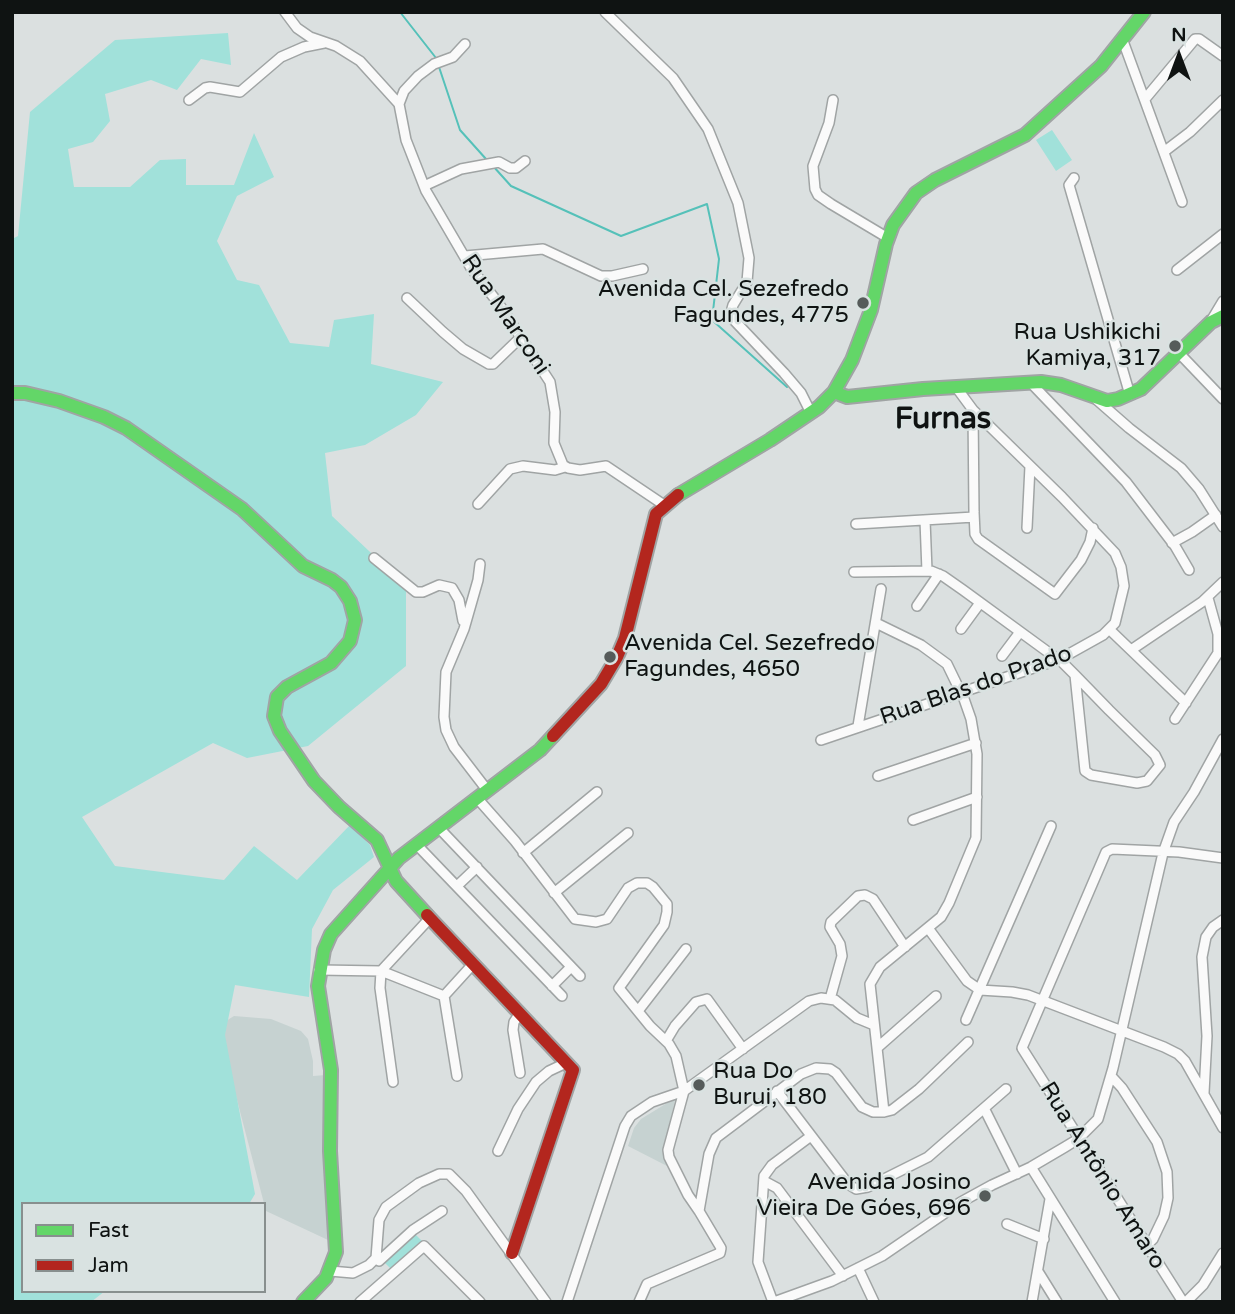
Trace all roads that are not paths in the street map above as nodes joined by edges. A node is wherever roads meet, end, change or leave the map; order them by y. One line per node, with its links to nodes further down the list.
1 (285, 12): 5 (street, Rua Marconi)
2 (606, 12): 37 (street)
3 (1144, 12): 4 (main road)
4 (1123, 41): 8 (street); 19 (main road)
5 (326, 43): 9 (street); 12 (street, Rua Marconi)
6 (465, 44): 12 (street)
7 (1223, 56): 8 (street)
8 (1145, 99): 13 (street)
9 (189, 100)
10 (833, 100): 19 (street)
11 (1223, 100): 13 (street)
12 (398, 104): 16 (street, Rua Marconi)
13 (1165, 151): 17 (street)
14 (525, 161): 16 (street)
15 (1074, 178): 33 (street)
16 (424, 186): 20 (street, Rua Marconi)
17 (1182, 202)
18 (1223, 234): 22 (street)
19 (888, 238): 31 (main road)
20 (465, 256): 21 (street); 27 (street, Rua Marconi)
21 (643, 269)
22 (1177, 270)
23 (407, 298): 27 (street)
24 (1223, 301): 26 (street)
25 (1223, 316): 26 (main road)
26 (1210, 322): 28 (main road)
27 (520, 338): 40 (street, Rua Marconi)
28 (1178, 352): 33 (main road); 36 (street)
29 (1030, 382): 30 (main road); 35 (main road); 50 (street)
30 (956, 387): 34 (main road); 38 (street)
31 (836, 389): 34 (main road); 37 (main road)
32 (12, 393): 90 (main road)
33 (1130, 395): 35 (main road)
34 (853, 396): 37 (main road)
35 (1095, 398): 43 (street)
36 (1223, 399)
37 (815, 410): 42 (main road)
38 (973, 410): 39 (street); 44 (street)
39 (1030, 466): 48 (street); 49 (street)
40 (565, 467): 41 (street); 42 (street)
41 (478, 504)
42 (664, 505): 80 (main road)
43 (1216, 514): 47 (street); 50 (street)
44 (975, 517): 45 (street); 49 (street)
45 (925, 520): 46 (street); 54 (street)
46 (856, 524)
47 (1223, 527)
48 (1027, 528)
49 (1093, 528): 65 (street)
50 (1172, 543): 53 (street)
51 (374, 558): 63 (street)
52 (481, 564): 63 (street)
53 (1189, 570)
54 (927, 571): 55 (street); 56 (street)
55 (854, 572)
56 (939, 574): 60 (street); 61 (street)
57 (1223, 582): 59 (street)
58 (881, 589): 62 (street)
59 (1208, 598): 67 (street); 72 (street)
60 (980, 603): 64 (street); 66 (street)
61 (917, 606)
62 (876, 623): 71 (street); 74 (street)
63 (464, 629): 80 (street)
64 (961, 629)
65 (1110, 630): 67 (street); 69 (street, Rua Blas do Prado)
66 (1020, 632): 68 (street); 69 (street)
67 (1131, 650): 72 (street)
68 (1002, 656)
69 (1057, 660): 70 (street); 71 (street, Rua Blas do Prado)
70 (1075, 675): 70 (street)
71 (961, 691): 74 (street, Rua Blas do Prado); 77 (street)
72 (1186, 703): 73 (street)
73 (1175, 719)
74 (858, 726): 76 (street, Rua Blas do Prado)
75 (1223, 738): 88 (street)
76 (821, 740)
77 (976, 743): 78 (street); 81 (street)
78 (878, 776)
79 (597, 792): 87 (street)
80 (482, 794): 84 (main road); 87 (street)
81 (977, 797): 82 (street); 96 (street)
82 (913, 820)
83 (1051, 826): 105 (street)
84 (438, 827): 86 (main road); 91 (street)
85 (628, 833): 93 (street)
86 (416, 844): 90 (main road); 92 (street)
87 (523, 853): 93 (street)
88 (1163, 853): 89 (street); 110 (street); 115 (street)
89 (1223, 858)
90 (389, 867): 94 (main road); 101 (main road)
91 (477, 867): 92 (street); 100 (street)
92 (457, 886): 104 (street)
93 (554, 893): 111 (street)
94 (430, 918): 99 (main road); 102 (street)
95 (1223, 920): 128 (street)
96 (928, 928): 97 (street); 105 (street)
97 (905, 947): 109 (street); 114 (street)
98 (686, 949): 111 (street)
99 (474, 963): 106 (street); 112 (main road)
100 (571, 967): 103 (street); 104 (street)
101 (319, 970): 102 (street); 148 (main road)
102 (381, 971): 106 (street); 124 (street)
103 (580, 976)
104 (552, 986): 107 (street)
105 (980, 990): 110 (street); 113 (street)
106 (444, 996): 122 (street)
107 (562, 996)
108 (936, 996): 118 (street)
109 (830, 999): 114 (street); 119 (street)
110 (1042, 1002): 115 (street); 133 (street, Rua Antônio Amaro)
111 (638, 1011): 116 (street)
112 (520, 1013): 120 (main road); 121 (street)
113 (966, 1020)
114 (874, 1025): 118 (street)
115 (1122, 1032): 123 (street); 128 (street)
116 (666, 1041): 119 (street); 126 (street)
117 (968, 1042): 130 (street)
118 (877, 1048): 130 (street)
119 (743, 1049): 126 (street)
120 (569, 1067): 134 (street); 144 (main road)
121 (520, 1073)
122 (457, 1076)
123 (1111, 1076): 133 (street); 143 (street)
124 (393, 1082)
125 (1006, 1089): 129 (street)
126 (684, 1091): 140 (street); 157 (street)
127 (777, 1091): 130 (street); 132 (street); 140 (street)
128 (1203, 1093): 131 (street)
129 (984, 1108): 132 (street); 136 (street)
130 (884, 1112)
131 (1223, 1128)
132 (811, 1136): 137 (street)
133 (1078, 1139): 135 (street); 143 (street, Rua Antônio Amaro)
134 (499, 1151)
135 (1031, 1167): 136 (street); 138 (street)
136 (1017, 1174): 147 (street)
137 (764, 1181): 151 (street); 159 (street)
138 (1050, 1199): 142 (street); 163 (street)
139 (442, 1211): 146 (street)
140 (699, 1211): 158 (street)
141 (1007, 1224): 142 (street)
142 (1044, 1239): 150 (street)
143 (1146, 1246): 164 (street, Rua Antônio Amaro)
144 (512, 1253): 146 (street); 156 (street)
145 (1223, 1253): 164 (street)
146 (378, 1259): 148 (street); 149 (street)
147 (858, 1268): 151 (street); 160 (street)
148 (330, 1271): 153 (main road)
149 (394, 1271): 154 (street); 155 (street)
150 (1039, 1273): 161 (street); 162 (street)
151 (843, 1276): 152 (street)
152 (798, 1298): 159 (street)
153 (303, 1302)
154 (360, 1302)
155 (480, 1302)
156 (546, 1302)
157 (567, 1302)
158 (639, 1302)
159 (773, 1302)
160 (874, 1302)
161 (1032, 1302)
162 (1057, 1302)
163 (1115, 1302)
164 (1184, 1302)

